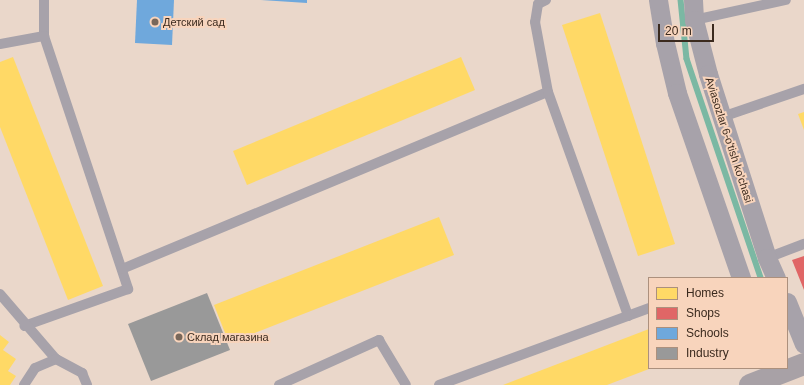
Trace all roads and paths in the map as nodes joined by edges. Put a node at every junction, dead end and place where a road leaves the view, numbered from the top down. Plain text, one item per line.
1 (44, 0) edge
2 (546, 0) edge
3 (658, 0) edge
4 (693, 0) edge
5 (786, 0) edge
6 (694, 20) junction
7 (44, 36) junction
8 (0, 44) edge
9 (804, 89) edge
10 (548, 92) junction
11 (722, 117) junction
12 (804, 244) edge
13 (767, 258) junction
14 (122, 269) junction
15 (737, 277) edge
16 (776, 277) edge
17 (0, 294) edge
18 (788, 304) edge
19 (648, 308) edge
20 (628, 316) junction
21 (24, 326) junction
22 (804, 344) edge
23 (56, 360) junction
24 (804, 364) edge
25 (775, 376) edge
26 (24, 385) edge
27 (87, 385) edge
28 (279, 385) edge
29 (406, 385) edge
30 (439, 385) edge
31 (750, 385) edge

1 - 7 lane
2 - 10 lane
3 - 15 street
4 - 6 street, Aviasozlar 6-o'tish ko'chasi
5 - 6 lane
6 - 11 street, Aviasozlar 6-o'tish ko'chasi
7 - 8 lane
7 - 14 lane
9 - 11 lane
10 - 14 lane
10 - 20 lane
11 - 13 street, Aviasozlar 6-o'tish ko'chasi
12 - 13 lane
13 - 16 street, Aviasozlar 6-o'tish ko'chasi
14 - 21 lane
17 - 21 lane
18 - 22 street
19 - 20 lane
20 - 30 lane
21 - 23 lane
23 - 26 lane
23 - 27 lane
24 - 25 main road
25 - 31 main road
28 - 29 lane

